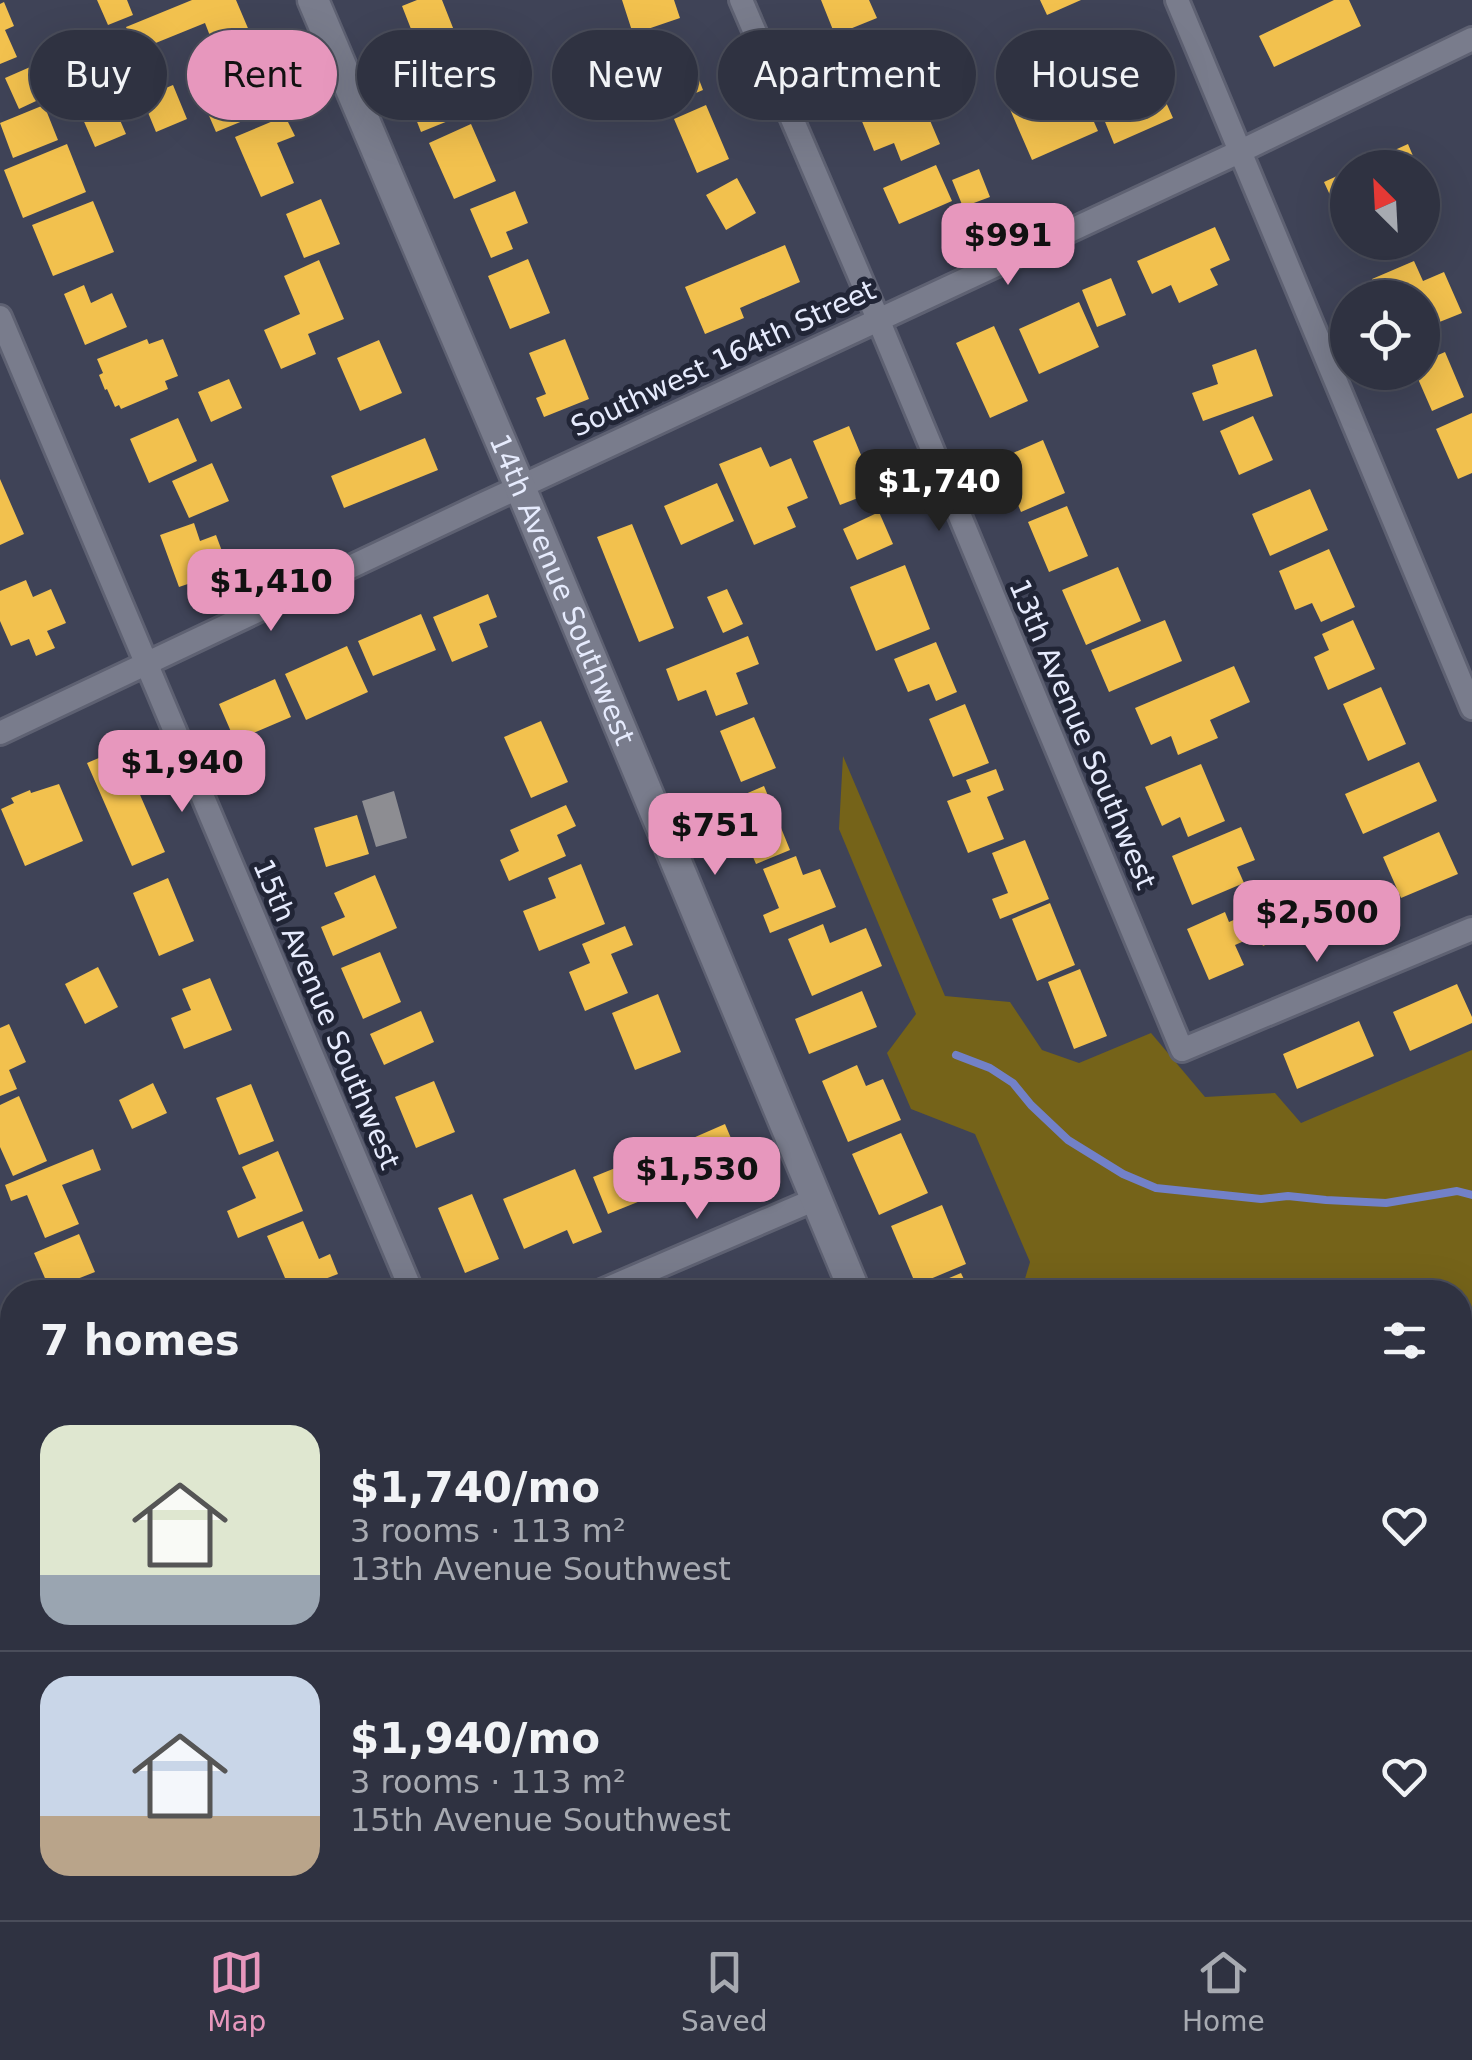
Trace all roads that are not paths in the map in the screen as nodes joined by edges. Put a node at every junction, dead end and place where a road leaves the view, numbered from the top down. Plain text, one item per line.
1 (314, 0) edge
2 (741, 0) edge
3 (1177, 0) edge
4 (1472, 40) edge
5 (1239, 152) junction
6 (0, 317) edge
7 (878, 319) junction
8 (520, 487) junction
9 (147, 664) junction
10 (1472, 708) edge
11 (0, 733) edge
12 (1472, 929) edge
13 (816, 1199) junction
14 (407, 1280) edge
15 (626, 1280) edge
16 (850, 1280) edge

1 - 8 street, 14th Avenue Southwest
2 - 7 street, 13th Avenue Southwest
3 - 5 street
4 - 5 street, Southwest 164th Street
5 - 7 street, Southwest 164th Street
5 - 10 street
6 - 9 street, 15th Avenue Southwest
7 - 8 street, Southwest 164th Street
7 - 12 street, 13th Avenue Southwest
8 - 9 street, Southwest 164th Street
8 - 13 street, 14th Avenue Southwest
9 - 11 street, Southwest 164th Street
9 - 14 street, 15th Avenue Southwest
13 - 15 street
13 - 16 street, 14th Avenue Southwest

